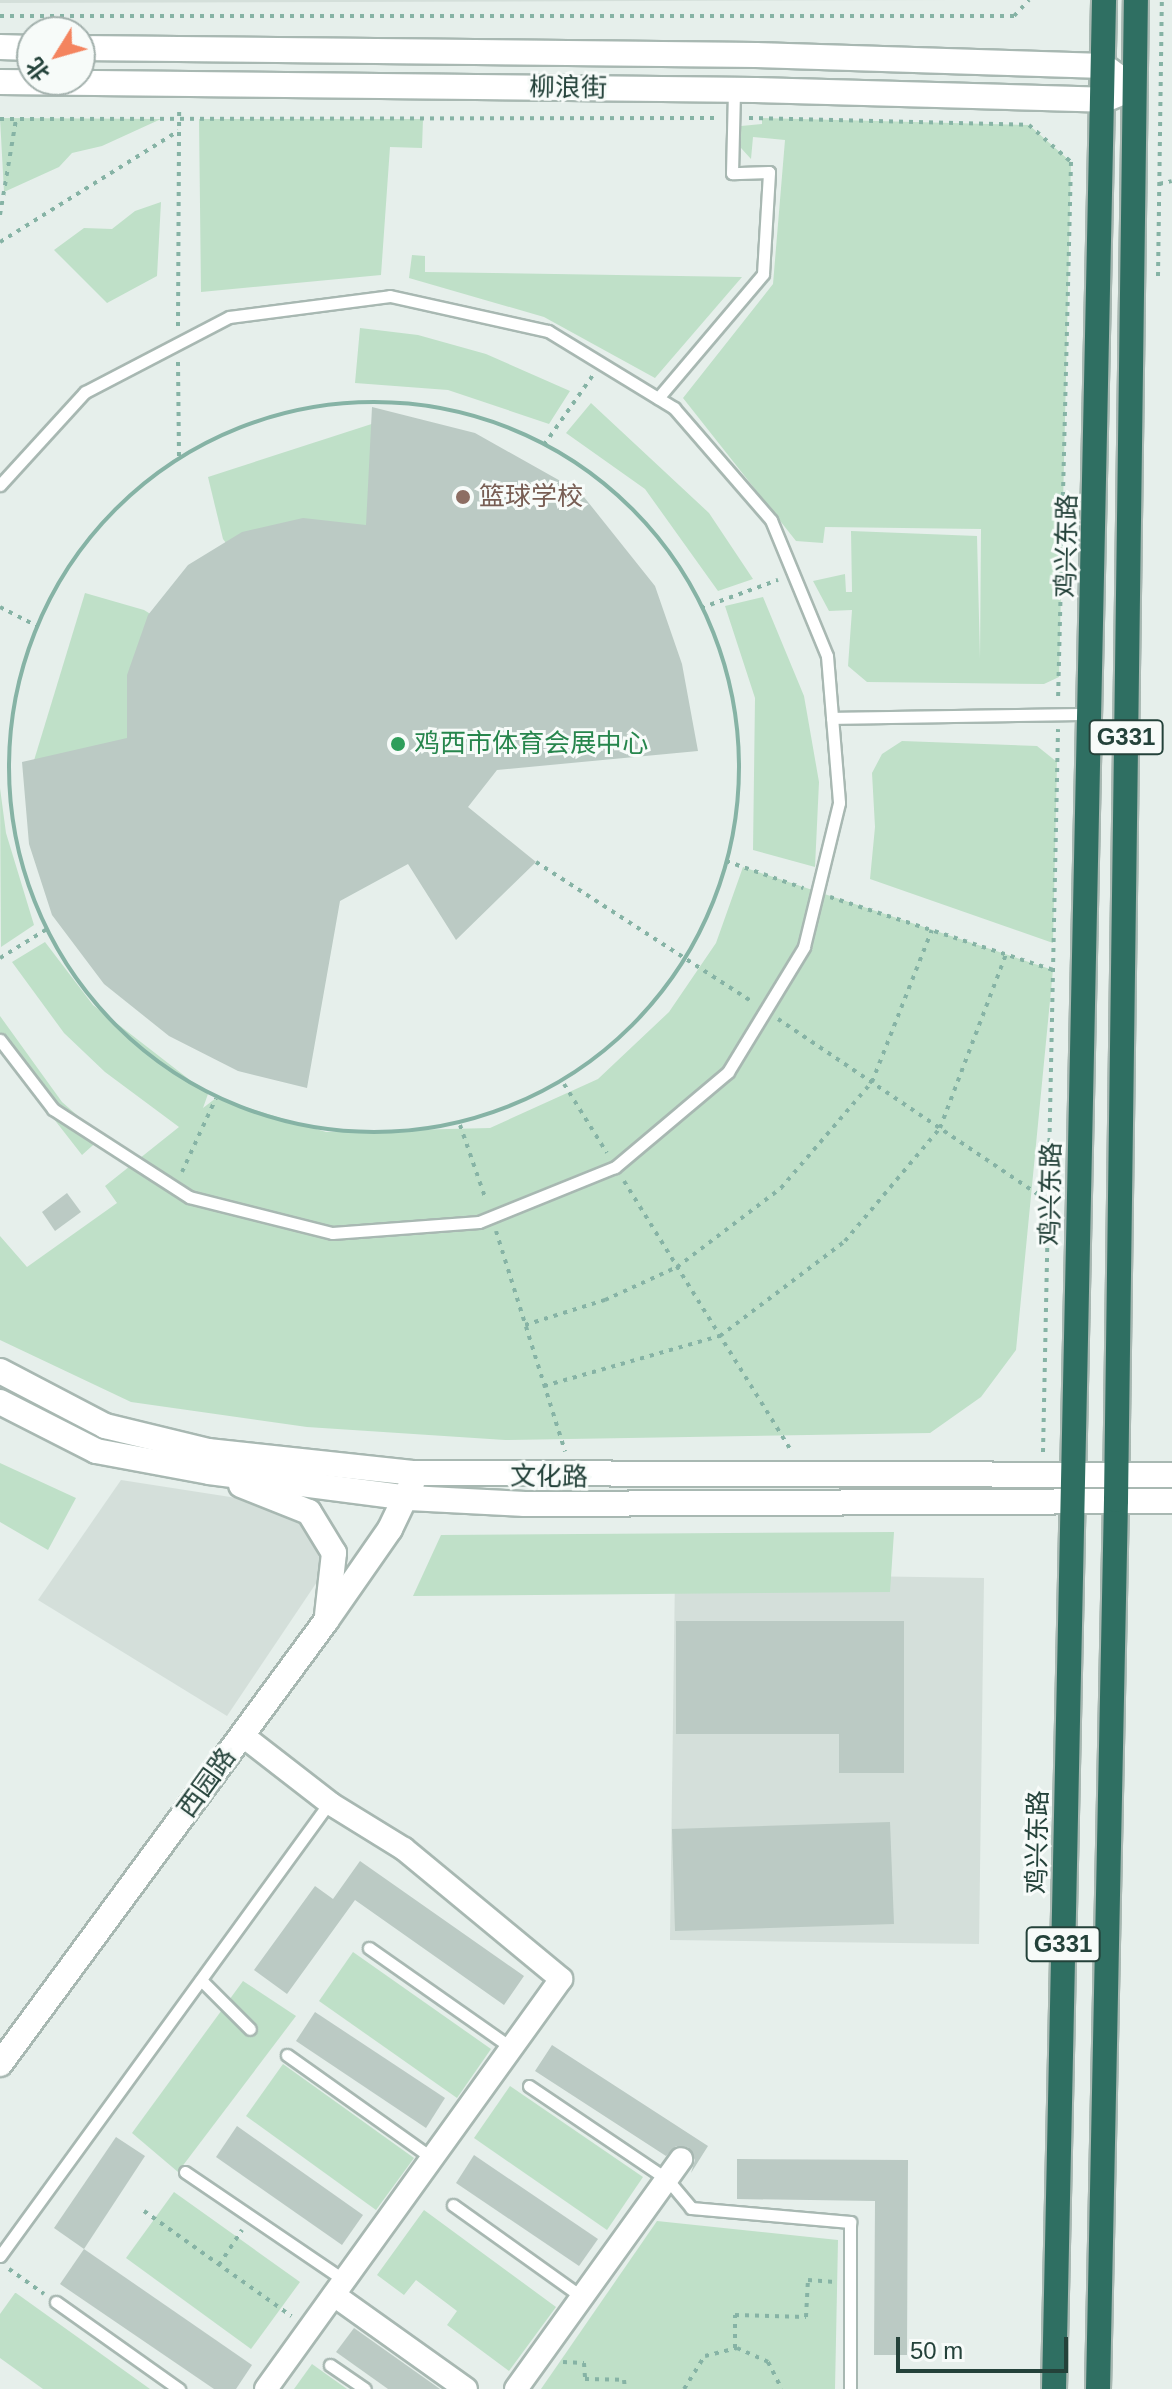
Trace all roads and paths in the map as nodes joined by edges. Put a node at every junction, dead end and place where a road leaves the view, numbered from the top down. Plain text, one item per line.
1 (1029, 0) edge
2 (1104, 0) edge
3 (1136, 0) edge
4 (0, 16) edge
5 (96, 48) edge
6 (1104, 66) junction
7 (0, 82) edge
8 (179, 84) junction
9 (1133, 88) junction
10 (734, 90) junction
11 (1104, 100) junction
12 (734, 118) junction
13 (0, 119) edge
14 (16, 119) junction
15 (179, 119) junction
16 (178, 131) junction
17 (0, 215) edge
18 (0, 242) edge
19 (178, 344) junction
20 (601, 363) junction
21 (658, 398) junction
22 (544, 445) junction
23 (179, 456) junction
24 (0, 485) edge
25 (793, 574) junction
26 (0, 607) edge
27 (701, 608) junction
28 (38, 626) junction
29 (1058, 714) junction
30 (1091, 714) junction
31 (832, 718) junction
32 (726, 861) junction
33 (536, 862) dead end
34 (817, 893) junction
35 (47, 929) junction
36 (932, 930) junction
37 (1006, 954) junction
38 (0, 958) edge
39 (1053, 970) junction
40 (765, 1010) junction
41 (0, 1040) edge
42 (872, 1082) junction
43 (564, 1084) junction
44 (216, 1098) junction
45 (460, 1125) junction
46 (940, 1128) junction
47 (615, 1167) junction
48 (175, 1188) junction
49 (1048, 1201) junction
50 (492, 1217) junction
51 (677, 1267) junction
52 (525, 1325) junction
53 (720, 1336) junction
54 (0, 1371) edge
55 (544, 1386) junction
56 (0, 1402) edge
57 (790, 1449) dead end
58 (565, 1451) dead end
59 (209, 1472) junction
60 (415, 1473) junction
61 (1115, 1474) junction
62 (1172, 1475) edge
63 (1042, 1476) junction
64 (1072, 1487) junction
65 (409, 1498) junction
66 (1116, 1500) junction
67 (1172, 1501) edge
68 (326, 1621) junction
69 (242, 1735) junction
70 (329, 1803) junction
71 (369, 1948) dead end
72 (201, 1980) junction
73 (250, 2029) dead end
74 (512, 2048) junction
75 (287, 2055) dead end
76 (0, 2064) edge
77 (529, 2086) dead end
78 (432, 2158) junction
79 (681, 2159) dead end
80 (185, 2172) dead end
81 (667, 2179) junction
82 (453, 2205) dead end
83 (144, 2211) dead end
84 (251, 2217) junction
85 (0, 2256) edge
86 (0, 2262) edge
87 (219, 2265) junction
88 (850, 2283) junction
89 (339, 2288) junction
90 (582, 2297) junction
91 (56, 2302) joint
92 (309, 2329) junction
93 (735, 2348) junction
94 (536, 2362) junction
95 (330, 2365) dead end
96 (179, 2389) edge
97 (266, 2389) edge
98 (365, 2389) edge
99 (466, 2389) edge
100 (516, 2389) edge
101 (625, 2389) edge
102 (684, 2389) edge
103 (782, 2389) edge
104 (850, 2389) edge
105 (1054, 2389) edge
106 (1098, 2389) edge

1 - 4 path
2 - 6 highway, 鸡兴东路 / G331
3 - 9 highway, G331
5 - 6 main road, 柳浪街
6 - 9 main road
6 - 11 highway, 鸡兴东路 / G331
7 - 8 main road, 柳浪街
8 - 10 main road, 柳浪街
8 - 15 path
9 - 11 main road, 柳浪街
9 - 61 highway, G331
10 - 11 main road, 柳浪街
10 - 12 lane
11 - 30 highway, 鸡兴东路 / G331
12 - 15 path
12 - 21 lane
12 - 29 path
13 - 14 path
14 - 15 path
14 - 17 path
15 - 16 path
16 - 18 path
16 - 19 path
19 - 20 lane
19 - 23 path
19 - 24 lane
20 - 21 lane
20 - 22 path
21 - 25 lane
22 - 23 path
22 - 27 path
23 - 28 path
25 - 27 path
25 - 31 lane
26 - 28 path
27 - 32 path
28 - 35 path
29 - 30 lane
29 - 31 lane
29 - 39 path
30 - 64 highway, 鸡兴东路 / G331
31 - 34 lane
32 - 34 path
32 - 43 path
33 - 40 path
34 - 36 path
34 - 40 lane
35 - 38 path
35 - 44 path
36 - 37 path
36 - 42 path
37 - 39 path
37 - 46 path
39 - 49 path
40 - 42 path
40 - 47 lane
41 - 48 lane
42 - 46 path
42 - 51 path
43 - 45 path
43 - 47 path
44 - 45 path
44 - 48 path
45 - 50 path
46 - 49 path
46 - 53 path
47 - 50 lane
47 - 51 path
48 - 50 lane
49 - 63 path
50 - 52 path
51 - 52 path
51 - 53 path
52 - 55 path
53 - 55 path
53 - 57 path
54 - 60 main road, 文化路
55 - 58 path
56 - 59 main road, 文化路
59 - 65 main road, 文化路
59 - 68 main road
60 - 63 main road, 文化路
60 - 65 main road
61 - 62 main road, 文化路
61 - 64 main road, 文化路
61 - 66 highway, G331
63 - 64 main road, 文化路
64 - 65 main road, 文化路
64 - 66 main road, 文化路
64 - 105 highway, 鸡兴东路 / G331
65 - 68 main road, 西园路
66 - 67 main road, 文化路
66 - 106 highway, G331
68 - 69 main road, 西园路
69 - 70 street
69 - 76 main road, 西园路
70 - 72 lane
70 - 74 street
71 - 74 lane
72 - 73 lane
72 - 85 lane
74 - 78 street
75 - 78 lane
77 - 81 lane
78 - 89 street
79 - 81 street
80 - 84 lane
81 - 88 lane
81 - 90 street
82 - 90 lane
83 - 87 path
84 - 87 path
84 - 89 lane
86 - 91 path
87 - 92 path
88 - 93 path
88 - 104 lane
89 - 92 street
89 - 99 street
90 - 94 street
91 - 96 lane
92 - 97 street
93 - 102 path
93 - 103 path
94 - 100 street
94 - 101 path
95 - 98 lane

